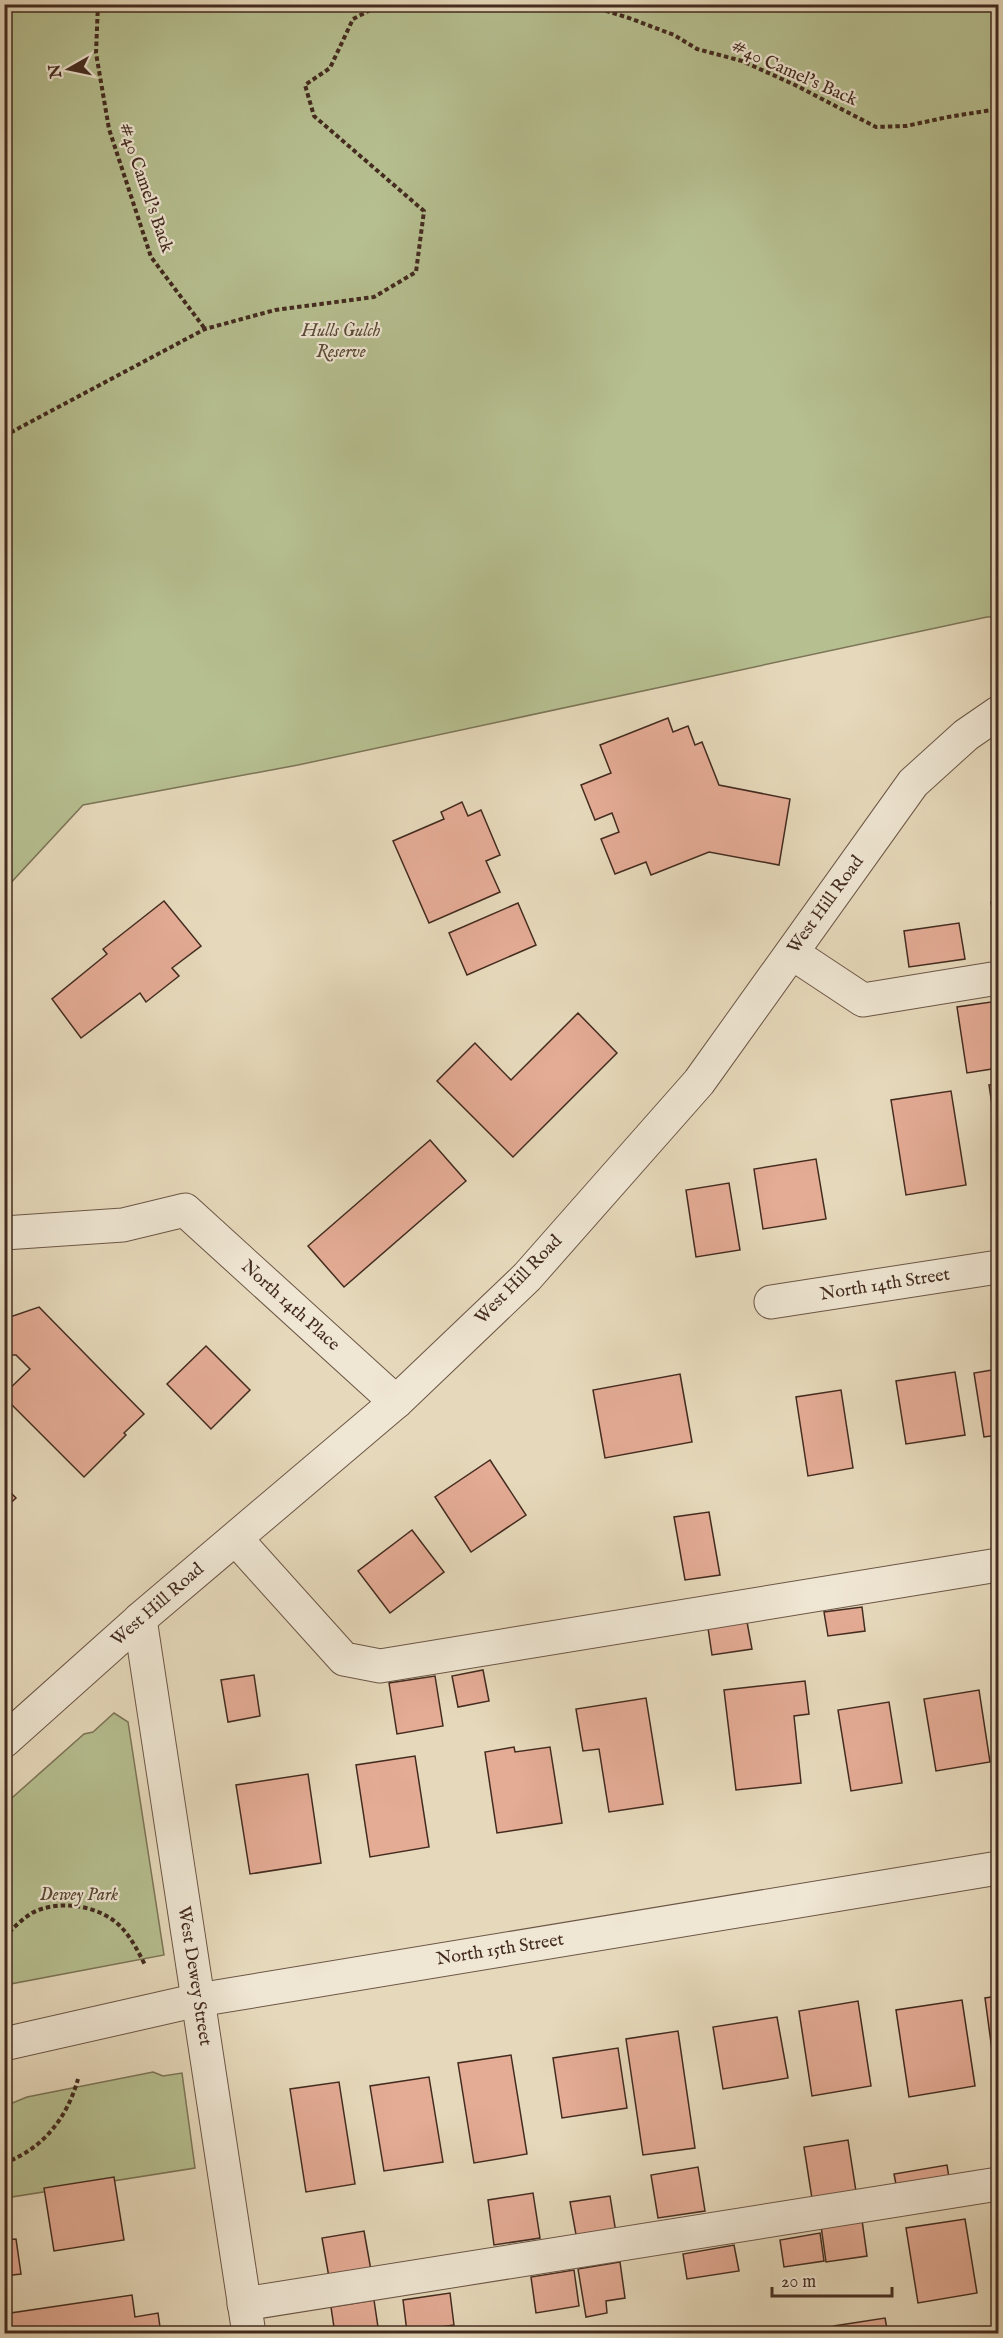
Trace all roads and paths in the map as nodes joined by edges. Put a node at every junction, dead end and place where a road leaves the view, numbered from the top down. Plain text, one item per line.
1 (93, 4) edge
2 (98, 4) edge
3 (382, 4) edge
4 (584, 4) edge
5 (98, 12) junction
6 (999, 109) edge
7 (205, 329) junction
8 (4, 436) edge
9 (999, 713) edge
10 (792, 953) junction
11 (999, 978) edge
12 (4, 1233) edge
13 (999, 1267) edge
14 (771, 1302) dead end
15 (396, 1402) junction
16 (236, 1539) junction
17 (999, 1565) edge
18 (140, 1619) junction
19 (4, 1741) edge
20 (999, 1868) edge
21 (4, 1938) edge
22 (145, 1965) dead end
23 (198, 2000) junction
24 (4, 2044) edge
25 (78, 2079) dead end
26 (4, 2163) edge
27 (999, 2184) edge
28 (246, 2319) edge

1 - 5 path
2 - 5 path, #40 Camel's Back
3 - 7 path
4 - 6 path, #40 Camel's Back
5 - 7 path, #40 Camel's Back
7 - 8 path
9 - 10 street, West Hill Road
10 - 11 street
10 - 15 street, West Hill Road
12 - 15 street, North 14th Place
13 - 14 street, North 14th Street
15 - 16 street, West Hill Road
16 - 17 street
16 - 18 street, West Hill Road
18 - 19 street, West Hill Road
18 - 23 street, West Dewey Street
20 - 23 street, North 15th Street
21 - 22 path
23 - 24 street, North 15th Street
23 - 28 street, West Dewey Street
25 - 26 path
27 - 28 street

